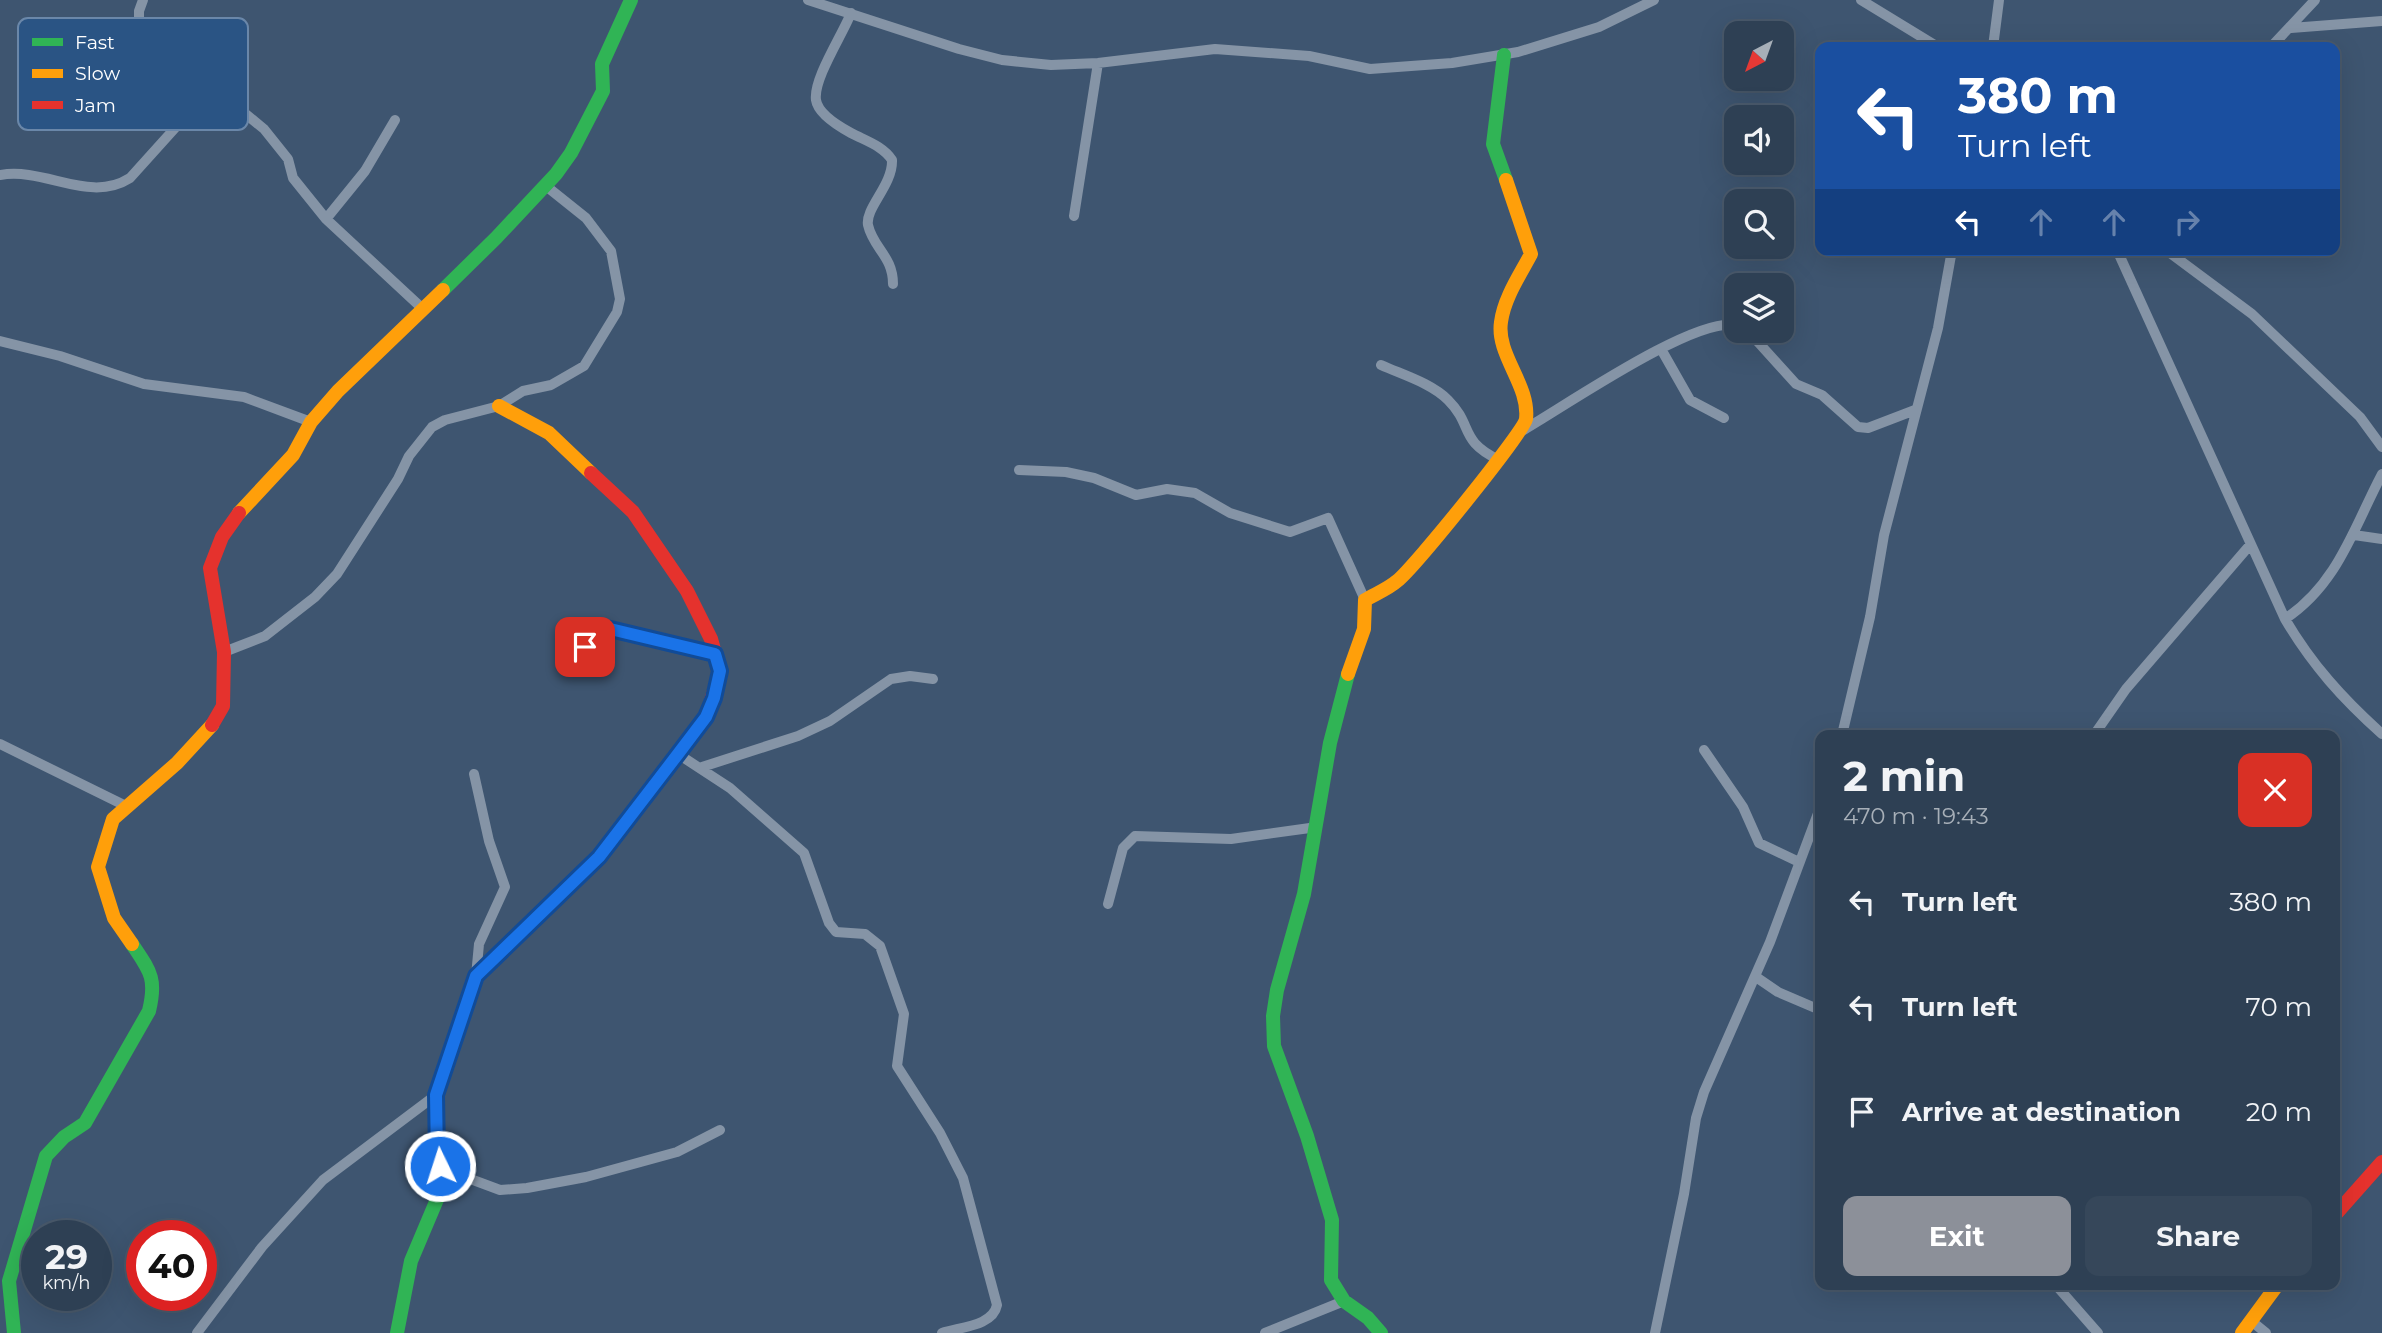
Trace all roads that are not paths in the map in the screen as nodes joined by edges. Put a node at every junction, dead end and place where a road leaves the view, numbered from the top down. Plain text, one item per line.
1 (143, 0) edge
2 (631, 0) edge
3 (808, 0) edge
4 (1654, 0) edge
5 (1861, 0) edge
6 (1999, 0) edge
7 (2315, 0) edge
8 (851, 13) junction
9 (139, 18) edge
10 (2382, 21) edge
11 (2291, 28) junction
12 (1930, 42) edge
13 (1996, 42) edge
14 (2276, 42) edge
15 (1504, 55) junction
16 (1098, 63) junction
17 (248, 117) edge
18 (395, 120) dead end
19 (173, 130) edge
20 (0, 175) edge
21 (546, 186) junction
22 (1074, 216) dead end
23 (326, 219) junction
24 (1951, 256) edge
25 (2120, 256) edge
26 (2174, 256) edge
27 (893, 284) dead end
28 (424, 310) junction
29 (1724, 325) edge
30 (0, 341) edge
31 (1759, 343) edge
32 (1661, 349) junction
33 (1381, 365) dead end
34 (499, 407) junction
35 (1915, 410) junction
36 (1724, 418) dead end
37 (311, 422) junction
38 (1520, 432) junction
39 (2382, 447) edge
40 (1499, 460) junction
41 (1019, 470) dead end
42 (2382, 474) edge
43 (2354, 535) junction
44 (2382, 539) edge
45 (2250, 545) junction
46 (1365, 600) junction
47 (2285, 619) junction
48 (224, 652) junction
49 (573, 652) dead end
50 (715, 654) junction
51 (933, 679) dead end
52 (1843, 730) edge
53 (2097, 730) edge
54 (2382, 734) edge
55 (0, 744) edge
56 (1704, 750) dead end
57 (678, 754) junction
58 (702, 766) junction
59 (474, 774) dead end
60 (128, 807) junction
61 (1815, 821) edge
62 (1317, 827) junction
63 (1799, 862) junction
64 (1108, 904) dead end
65 (476, 976) junction
66 (1756, 977) junction
67 (1815, 1008) edge
68 (436, 1095) junction
69 (720, 1130) dead end
70 (2382, 1162) edge
71 (449, 1171) junction
72 (2340, 1209) edge
73 (2060, 1290) edge
74 (2273, 1290) edge
75 (1344, 1301) junction
76 (2250, 1320) junction
77 (14, 1333) edge
78 (197, 1333) edge
79 (397, 1333) edge
80 (942, 1333) edge
81 (1265, 1333) edge
82 (1381, 1333) edge
83 (1655, 1333) edge
84 (2098, 1333) edge
85 (2242, 1333) edge
86 (2266, 1333) edge

1 - 9 street
2 - 21 street
3 - 8 street
4 - 15 street
5 - 12 street
6 - 13 street
7 - 11 street
8 - 16 street
8 - 27 street
10 - 11 street
11 - 14 street
15 - 16 street
15 - 38 street
16 - 22 street
17 - 23 street
18 - 23 street
19 - 20 street
21 - 28 street
21 - 34 street
23 - 28 street
24 - 35 street
25 - 45 street
26 - 39 street
28 - 37 street
29 - 32 street
30 - 37 street
31 - 35 street
32 - 36 street
32 - 38 street
33 - 40 street
34 - 48 street
34 - 50 street
35 - 52 street
37 - 48 street
38 - 40 street
40 - 46 street
41 - 46 street
42 - 43 street
43 - 44 street
43 - 47 street
45 - 47 street
45 - 53 street
46 - 62 street
47 - 54 street
48 - 60 street
49 - 50 street
50 - 57 street
51 - 58 street
55 - 60 street
56 - 63 street
57 - 58 street
57 - 65 street
58 - 80 street
59 - 65 street
60 - 77 street
61 - 63 street
62 - 64 street
62 - 75 street
63 - 66 street
65 - 68 street
66 - 67 street
66 - 83 street
68 - 71 street
68 - 78 street
69 - 71 street
70 - 72 street
71 - 79 street
73 - 84 street
74 - 76 street
75 - 81 street
75 - 82 street
76 - 85 street
76 - 86 street

